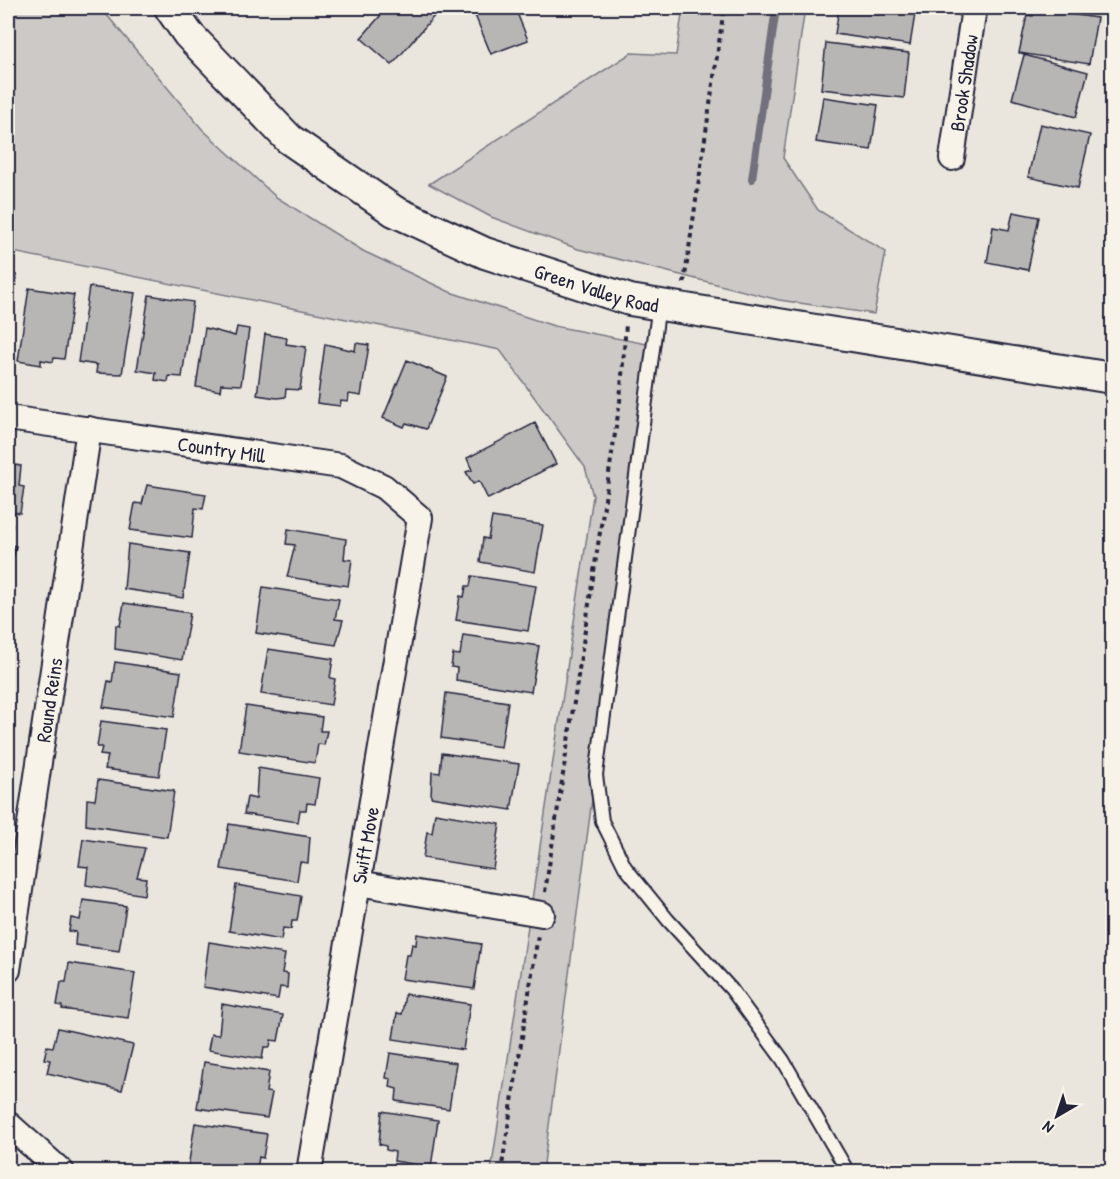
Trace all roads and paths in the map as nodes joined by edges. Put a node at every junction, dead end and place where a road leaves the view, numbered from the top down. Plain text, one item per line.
1 (170, 8) edge
2 (724, 8) edge
3 (974, 8) edge
4 (952, 158) dead end
5 (656, 304) junction
6 (1113, 378) edge
7 (8, 418) edge
8 (89, 429) junction
9 (420, 518) joint
10 (358, 883) junction
11 (542, 914) junction
12 (8, 970) edge
13 (8, 1124) edge
14 (62, 1172) edge
15 (309, 1172) edge
16 (501, 1172) edge
17 (848, 1172) edge

1 - 5 street, Green Valley Road
2 - 5 path
3 - 4 street, Brook Shadow
5 - 6 street, Green Valley Road
5 - 11 path
5 - 17 lane
7 - 8 street, Country Mill
8 - 9 street, Country Mill
8 - 12 street, Round Reins
9 - 10 street, Swift Move
10 - 11 street
10 - 15 street, Swift Move
11 - 16 path
13 - 14 street

